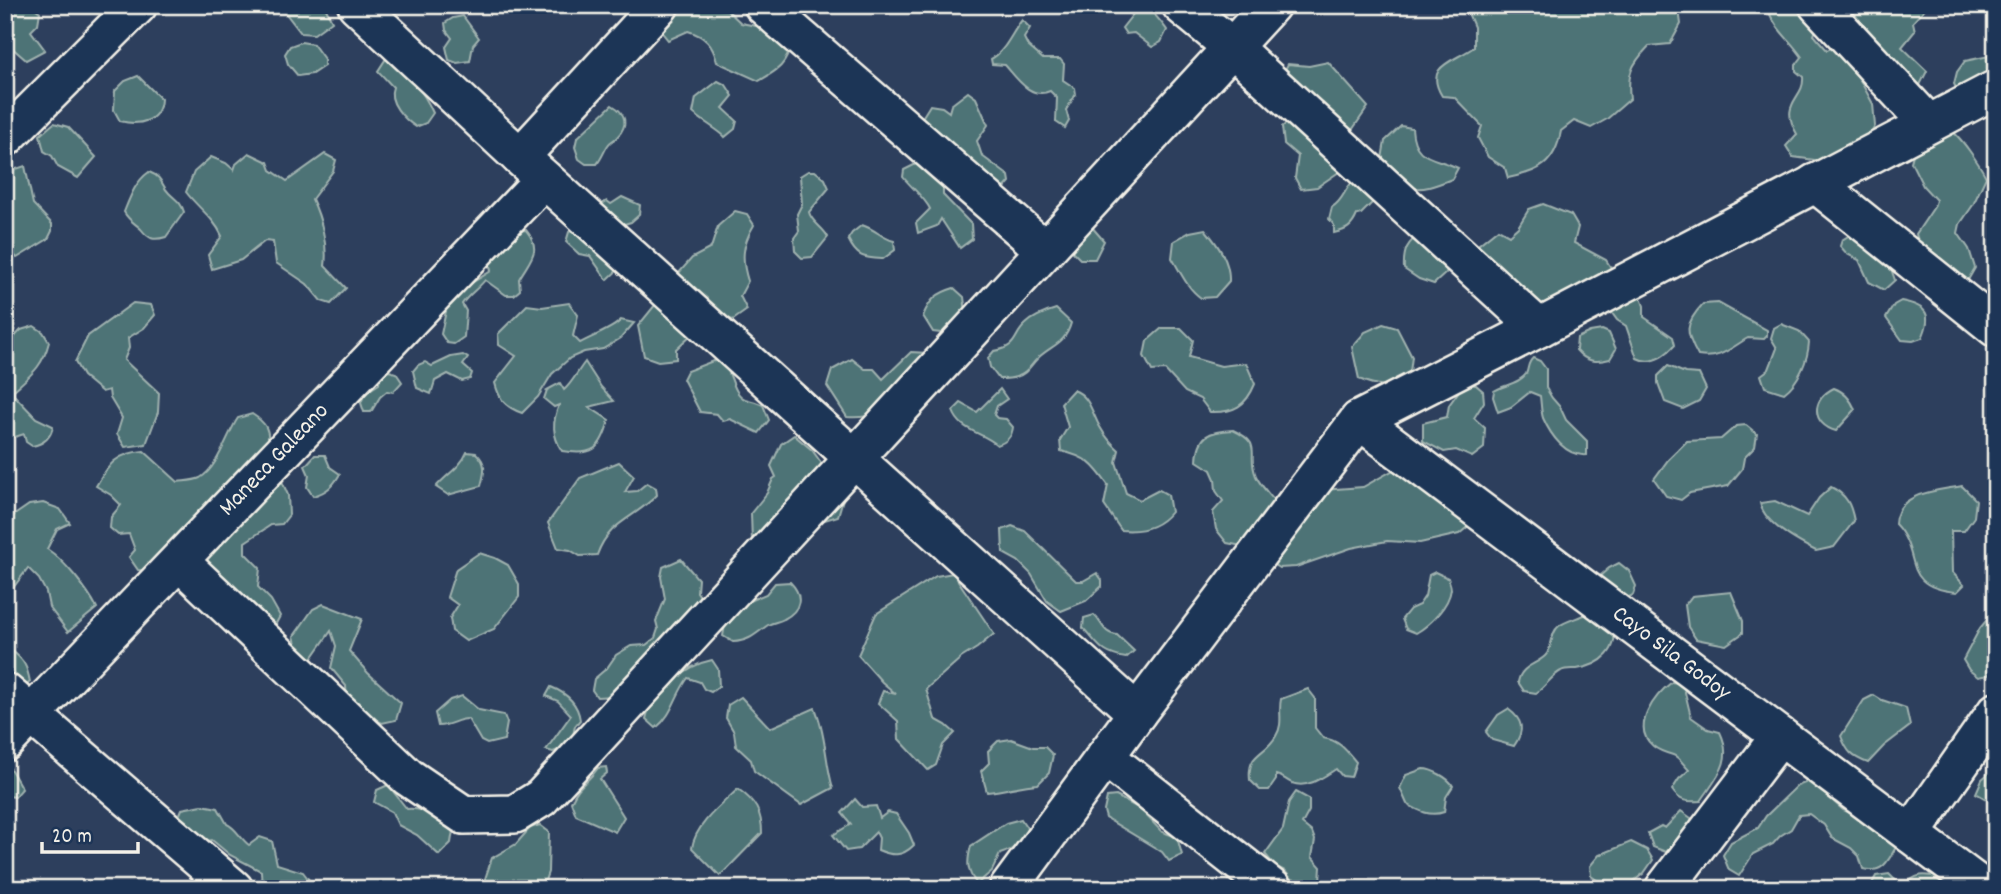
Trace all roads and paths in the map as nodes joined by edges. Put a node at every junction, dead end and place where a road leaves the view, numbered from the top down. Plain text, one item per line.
1 (138, 5) edge
2 (357, 5) edge
3 (660, 5) edge
4 (763, 5) edge
5 (1181, 5) edge
6 (1270, 5) edge
7 (1818, 5) edge
8 (1233, 48) junction
9 (1996, 89) edge
10 (1928, 123) junction
11 (5, 138) edge
12 (532, 168) junction
13 (1815, 183) junction
14 (1044, 249) junction
15 (1539, 328) junction
16 (1996, 328) edge
17 (1359, 419) junction
18 (855, 458) junction
19 (179, 561) junction
20 (19, 703) edge
21 (1996, 712) edge
22 (1137, 713) junction
23 (1780, 736) junction
24 (5, 742) edge
25 (1105, 757) junction
26 (1911, 834) junction
27 (234, 889) edge
28 (1008, 889) edge
29 (1273, 889) edge
30 (1664, 889) edge
31 (1984, 889) edge

1 - 11 street
2 - 12 street
3 - 12 street, Maneca Galeano
4 - 14 street
5 - 8 street
6 - 8 street
7 - 10 street
8 - 14 street
8 - 15 street
9 - 10 street
10 - 13 street
12 - 18 street
12 - 19 street, Maneca Galeano
13 - 15 street
13 - 16 street
14 - 18 street
15 - 17 street
17 - 22 street
17 - 23 street, Cayo Sila Godoy
18 - 19 street
18 - 22 street
19 - 20 street, Maneca Galeano
20 - 24 street, Maneca Galeano
20 - 27 street
21 - 26 street
22 - 25 street
23 - 26 street, Cayo Sila Godoy
23 - 30 street
25 - 28 street
25 - 29 street
26 - 31 street, Cayo Sila Godoy

